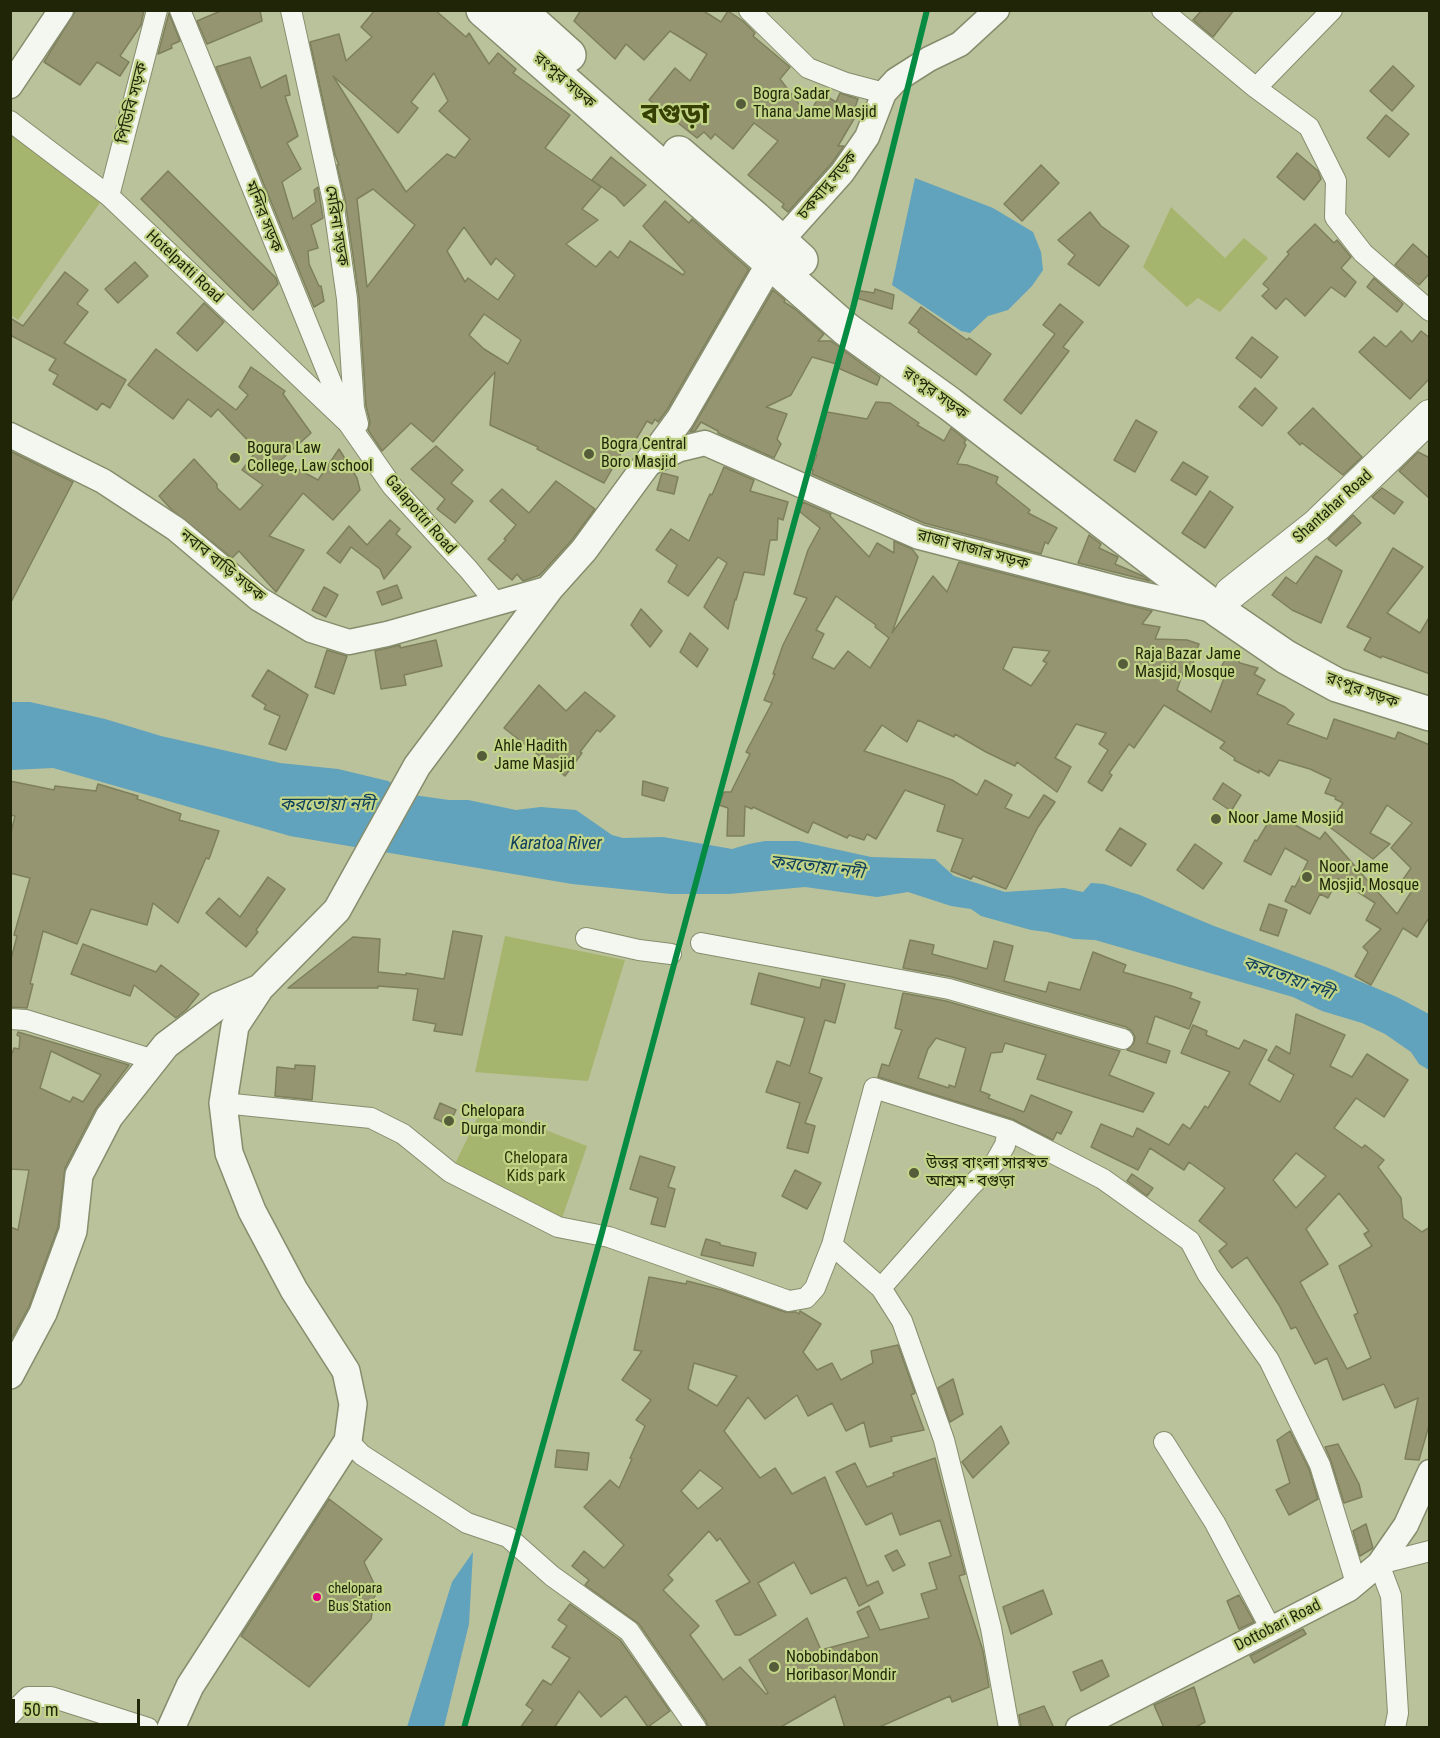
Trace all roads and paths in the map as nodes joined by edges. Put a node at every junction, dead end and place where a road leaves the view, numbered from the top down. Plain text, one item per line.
1 (43, 10) edge
2 (61, 10) edge
3 (157, 10) edge
4 (180, 10) edge
5 (291, 10) edge
6 (483, 10) edge
7 (519, 10) edge
8 (749, 10) edge
9 (1162, 10) edge
10 (1332, 10) edge
11 (994, 13) edge
12 (10, 59) edge
13 (10, 86) edge
14 (1256, 88) junction
15 (884, 93) junction
16 (10, 121) edge
17 (109, 196) junction
18 (776, 252) junction
19 (1430, 310) edge
20 (689, 404) junction
21 (1430, 416) edge
22 (348, 423) junction
23 (10, 435) edge
24 (705, 443) junction
25 (364, 445) junction
26 (646, 465) junction
27 (550, 588) junction
28 (1225, 602) junction
29 (496, 603) junction
30 (1430, 694) edge
31 (1430, 714) edge
32 (586, 938) dead end
33 (701, 944) dead end
34 (671, 954) dead end
35 (260, 988) junction
36 (10, 1019) edge
37 (1123, 1039) dead end
38 (154, 1060) junction
39 (223, 1103) junction
40 (1008, 1130) junction
41 (832, 1245) junction
42 (881, 1288) junction
43 (10, 1375) edge
44 (348, 1441) junction
45 (1164, 1442) dead end
46 (1430, 1472) edge
47 (1430, 1551) edge
48 (1379, 1564) junction
49 (1356, 1583) junction
50 (1271, 1629) junction
51 (10, 1715) edge
52 (148, 1728) edge
53 (171, 1728) edge
54 (696, 1728) edge
55 (1009, 1728) edge
56 (1078, 1728) edge
57 (1395, 1728) edge

1 - 12 street
2 - 13 street
3 - 17 street, পিডিবি সড়ক
4 - 22 street, মন্দির সড়ক
5 - 25 street, মেরিনা সড়ক
6 - 18 highway, রংপুর সড়ক
7 - 18 highway, রংপুর সড়ক
8 - 15 street
9 - 14 street
10 - 14 street
11 - 15 street, চকযাদু সড়ক
14 - 19 street
15 - 18 street, চকযাদু সড়ক
16 - 17 street, Hotelpatti Road
17 - 22 street, Hotelpatti Road
18 - 20 main road
18 - 28 highway, রংপুর সড়ক
20 - 24 street
20 - 26 main road
21 - 28 main road, Shantahar Road
22 - 25 street, Galapottri Road
23 - 29 street, নবাব বাড়ি সড়ক
24 - 26 street
24 - 28 street, রাজা বাজার সড়ক
25 - 29 street, Galapottri Road
26 - 27 main road
27 - 29 street, নবাব বাড়ি সড়ক
27 - 35 main road
28 - 30 highway, রংপুর সড়ক
28 - 31 highway, রংপুর সড়ক
32 - 34 street
33 - 37 street
35 - 38 main road
35 - 39 main road
36 - 38 street
38 - 43 main road
39 - 41 street
39 - 44 main road
40 - 41 street
40 - 42 street
40 - 49 street
41 - 42 street
42 - 55 street
44 - 53 main road
44 - 54 street
45 - 50 street
46 - 48 street, Dottobari Road
47 - 48 street
48 - 49 street, Dottobari Road
48 - 57 street
49 - 50 street, Dottobari Road
50 - 56 street, Dottobari Road
51 - 52 street

